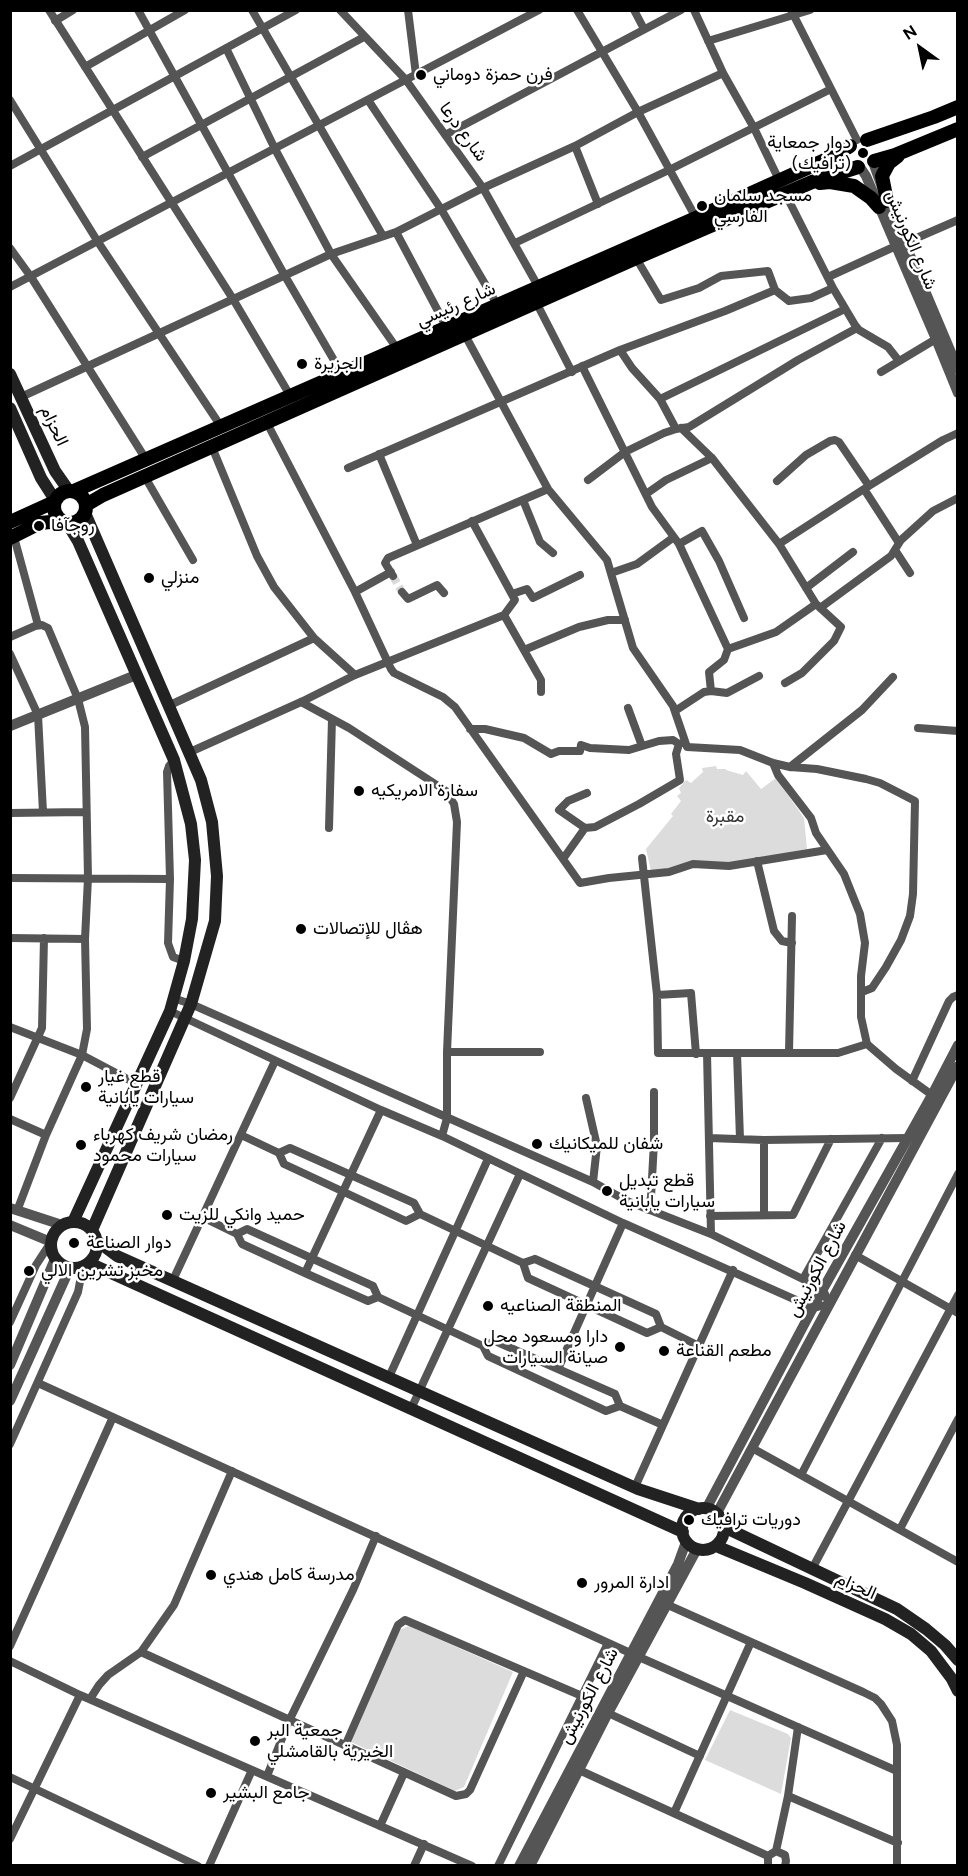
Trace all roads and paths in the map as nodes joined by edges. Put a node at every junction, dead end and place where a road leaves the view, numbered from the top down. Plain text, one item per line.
1 (49, 10) edge
2 (74, 10) edge
3 (138, 10) edge
4 (185, 10) edge
5 (252, 10) edge
6 (296, 10) edge
7 (340, 10) edge
8 (408, 10) edge
9 (538, 10) edge
10 (577, 10) edge
11 (634, 10) edge
12 (681, 10) edge
13 (694, 10) edge
14 (810, 10) edge
15 (793, 13) edge
16 (55, 21) junction
17 (263, 28) junction
18 (644, 29) junction
19 (149, 31) junction
20 (364, 37) junction
21 (708, 41) junction
22 (226, 48) junction
23 (601, 52) junction
24 (85, 67) junction
25 (723, 73) junction
26 (416, 75) junction
27 (174, 76) junction
28 (291, 76) junction
29 (406, 80) junction
30 (831, 88) junction
31 (250, 98) junction
32 (10, 100) edge
33 (368, 100) junction
34 (957, 107) edge
35 (112, 110) junction
36 (638, 112) junction
37 (201, 125) junction
38 (320, 125) junction
39 (754, 128) junction
40 (957, 129) edge
41 (445, 135) junction
42 (858, 142) junction
43 (574, 146) junction
44 (917, 146) junction
45 (40, 149) junction
46 (275, 149) junction
47 (142, 157) junction
48 (866, 164) junction
49 (10, 166) edge
50 (669, 170) junction
51 (228, 173) junction
52 (782, 186) junction
53 (801, 186) junction
54 (483, 188) junction
55 (171, 203) junction
56 (598, 204) junction
57 (883, 204) junction
58 (441, 209) junction
59 (696, 218) junction
60 (957, 220) edge
61 (396, 232) junction
62 (383, 236) junction
63 (98, 242) junction
64 (515, 243) junction
65 (900, 245) junction
66 (10, 248) edge
67 (332, 254) junction
68 (636, 258) junction
69 (285, 276) junction
70 (32, 277) junction
71 (828, 277) junction
72 (10, 287) edge
73 (539, 288) junction
74 (833, 288) junction
75 (775, 290) junction
76 (233, 300) junction
77 (536, 303) junction
78 (498, 306) junction
79 (845, 309) junction
80 (857, 328) junction
81 (458, 331) junction
82 (160, 333) junction
83 (936, 339) junction
84 (398, 350) junction
85 (620, 350) junction
86 (899, 361) junction
87 (89, 366) junction
88 (582, 366) junction
89 (957, 369) edge
90 (572, 372) junction
91 (881, 372) dead end
92 (10, 374) edge
93 (342, 374) junction
94 (957, 392) edge
95 (21, 397) junction
96 (291, 397) junction
97 (660, 399) junction
98 (501, 402) junction
99 (10, 408) edge
100 (267, 423) junction
101 (222, 428) junction
102 (679, 428) junction
103 (957, 433) edge
104 (212, 447) junction
105 (625, 452) junction
106 (380, 454) junction
107 (712, 458) junction
108 (147, 461) junction
109 (348, 468) dead end
110 (145, 477) junction
111 (588, 480) dead end
112 (777, 481) dead end
113 (867, 488) junction
114 (548, 489) junction
115 (71, 491) junction
116 (646, 494) junction
117 (957, 498) edge
118 (523, 500) junction
119 (54, 501) junction
120 (86, 509) junction
121 (472, 521) junction
122 (10, 522) edge
123 (64, 522) junction
124 (12, 537) edge
125 (676, 541) junction
126 (779, 544) junction
127 (417, 545) junction
128 (897, 546) junction
129 (853, 552) dead end
130 (553, 553) dead end
131 (193, 560) dead end
132 (611, 573) junction
133 (910, 573) dead end
134 (580, 575) dead end
135 (806, 588) junction
136 (355, 592) junction
137 (402, 592) dead end
138 (444, 593) dead end
139 (512, 594) junction
140 (818, 606) junction
141 (504, 615) junction
142 (744, 618) dead end
143 (626, 620) junction
144 (38, 625) junction
145 (10, 637) edge
146 (314, 638) junction
147 (524, 650) junction
148 (728, 650) junction
149 (10, 654) edge
150 (388, 662) junction
151 (136, 675) junction
152 (355, 675) junction
153 (759, 676) dead end
154 (893, 677) dead end
155 (785, 683) dead end
156 (711, 691) junction
157 (541, 692) dead end
158 (78, 699) junction
159 (301, 702) junction
160 (170, 705) junction
161 (628, 708) dead end
162 (675, 711) junction
163 (38, 715) junction
164 (332, 719) junction
165 (10, 726) edge
166 (918, 728) dead end
167 (470, 729) junction
168 (957, 731) edge
169 (682, 743) junction
170 (642, 746) junction
171 (190, 752) junction
172 (174, 760) junction
173 (773, 763) junction
174 (790, 766) junction
175 (587, 793) dead end
176 (43, 812) junction
177 (85, 812) junction
178 (10, 813) edge
179 (329, 828) dead end
180 (585, 828) junction
181 (827, 850) junction
182 (642, 858) dead end
183 (562, 859) junction
184 (757, 861) junction
185 (645, 876) junction
186 (10, 878) edge
187 (88, 878) junction
188 (170, 879) junction
189 (792, 916) dead end
190 (10, 938) edge
191 (44, 938) junction
192 (86, 939) junction
193 (792, 943) junction
194 (184, 961) junction
195 (862, 993) junction
196 (657, 995) junction
197 (957, 995) edge
198 (171, 1004) junction
199 (191, 1004) junction
200 (184, 1018) junction
201 (10, 1027) edge
202 (38, 1037) junction
203 (867, 1044) junction
204 (957, 1046) edge
205 (447, 1052) junction
206 (540, 1052) dead end
207 (789, 1052) junction
208 (706, 1053) junction
209 (737, 1053) junction
210 (696, 1054) junction
211 (82, 1055) junction
212 (275, 1061) junction
213 (957, 1066) edge
214 (912, 1081) junction
215 (135, 1083) junction
216 (654, 1092) dead end
217 (932, 1095) junction
218 (10, 1098) edge
219 (586, 1098) dead end
220 (381, 1110) junction
221 (447, 1118) junction
222 (10, 1119) edge
223 (46, 1135) junction
224 (241, 1135) junction
225 (442, 1136) junction
226 (709, 1138) junction
227 (882, 1138) junction
228 (908, 1138) junction
229 (740, 1139) junction
230 (831, 1139) junction
231 (764, 1140) junction
232 (279, 1154) junction
233 (488, 1158) junction
234 (520, 1174) junction
235 (957, 1174) edge
236 (351, 1175) junction
237 (593, 1182) junction
238 (343, 1192) junction
239 (14, 1209) edge
240 (648, 1210) junction
241 (420, 1214) junction
242 (764, 1215) junction
243 (710, 1216) junction
244 (202, 1217) junction
245 (68, 1223) junction
246 (624, 1223) junction
247 (10, 1225) edge
248 (455, 1231) junction
249 (237, 1234) junction
250 (711, 1234) junction
251 (94, 1236) junction
252 (51, 1242) junction
253 (487, 1246) junction
254 (855, 1255) junction
255 (312, 1258) junction
256 (56, 1259) junction
257 (523, 1263) junction
258 (86, 1264) junction
259 (70, 1268) junction
260 (733, 1270) junction
261 (305, 1273) junction
262 (803, 1279) junction
263 (173, 1280) junction
264 (902, 1281) junction
265 (595, 1286) junction
266 (823, 1290) junction
267 (957, 1295) edge
268 (378, 1297) junction
269 (829, 1304) junction
270 (587, 1305) junction
271 (814, 1308) junction
272 (954, 1311) edge
273 (417, 1315) junction
274 (10, 1322) edge
275 (661, 1327) junction
276 (448, 1329) junction
277 (483, 1346) junction
278 (699, 1346) junction
279 (10, 1365) edge
280 (558, 1369) junction
281 (389, 1377) junction
282 (38, 1383) junction
283 (419, 1391) junction
284 (10, 1401) edge
285 (620, 1406) junction
286 (411, 1409) junction
287 (113, 1417) junction
288 (957, 1419) edge
289 (663, 1425) junction
290 (10, 1444) edge
291 (752, 1448) junction
292 (232, 1471) junction
293 (801, 1475) junction
294 (635, 1487) junction
295 (848, 1501) junction
296 (707, 1510) junction
297 (724, 1527) junction
298 (900, 1529) junction
299 (376, 1536) junction
300 (685, 1537) junction
301 (716, 1546) junction
302 (697, 1549) junction
303 (957, 1562) edge
304 (812, 1569) junction
305 (668, 1605) junction
306 (751, 1642) junction
307 (608, 1643) junction
308 (10, 1646) edge
309 (141, 1652) junction
310 (635, 1655) junction
311 (957, 1660) edge
312 (10, 1661) edge
313 (524, 1671) junction
314 (957, 1691) edge
315 (80, 1695) junction
316 (582, 1696) junction
317 (727, 1696) junction
318 (90, 1699) junction
319 (608, 1713) junction
320 (289, 1721) junction
321 (798, 1727) junction
322 (345, 1746) junction
323 (700, 1756) junction
324 (252, 1770) junction
325 (579, 1770) junction
326 (897, 1771) junction
327 (404, 1773) junction
328 (267, 1776) junction
329 (10, 1777) edge
330 (35, 1788) junction
331 (788, 1796) junction
332 (674, 1813) junction
333 (380, 1826) junction
334 (10, 1839) edge
335 (898, 1843) junction
336 (424, 1844) junction
337 (771, 1858) edge
338 (786, 1865) edge
339 (198, 1866) edge
340 (209, 1866) edge
341 (414, 1866) edge
342 (472, 1866) edge
343 (498, 1866) edge
344 (519, 1866) edge
345 (531, 1866) edge
346 (897, 1866) edge

1 - 16 street
2 - 16 street
3 - 19 street
4 - 19 street
5 - 17 street
6 - 17 street
7 - 20 street, شارع درعا
8 - 26 street
9 - 26 street
10 - 23 street
11 - 18 street
12 - 18 street
13 - 21 street
14 - 15 street
15 - 21 street
15 - 30 street
16 - 24 street
17 - 22 street
17 - 28 street
18 - 23 street
19 - 24 street
19 - 27 street
20 - 28 street
20 - 29 street, شارع درعا
21 - 25 street
22 - 27 street
22 - 31 street
23 - 36 street
23 - 41 street
24 - 35 street
25 - 36 street
25 - 39 street
26 - 29 street
27 - 35 street
27 - 37 street
28 - 31 street
28 - 38 street
29 - 33 street
29 - 41 street, شارع درعا
30 - 39 street
30 - 42 street
31 - 37 street
31 - 46 street
32 - 45 street
33 - 38 street
33 - 58 street
34 - 42 highway, شارع رئيسي
35 - 45 street
35 - 47 street
36 - 43 street
36 - 50 street
37 - 47 street
37 - 51 street
38 - 46 street
38 - 62 street
39 - 50 street
39 - 52 street
40 - 44 highway, شارع رئيسي
41 - 54 street, شارع درعا
42 - 48 highway
42 - 48 highway
42 - 52 highway, شارع رئيسي
43 - 54 street
43 - 56 street
44 - 48 highway, شارع رئيسي
44 - 57 highway
45 - 49 street
45 - 63 street
46 - 51 street
46 - 67 street
47 - 55 street
48 - 53 highway, شارع رئيسي
48 - 57 street, شارع الكورنيش
50 - 56 street
50 - 59 street
51 - 55 street
51 - 69 street
52 - 53 highway, شارع رئيسي
52 - 59 highway, شارع رئيسي
52 - 68 highway, شارع رئيسي
52 - 71 street
53 - 57 highway
54 - 58 street
54 - 64 street, شارع درعا
55 - 63 street
55 - 76 street
56 - 64 street
57 - 65 street, شارع الكورنيش
58 - 61 street
58 - 78 street
59 - 73 highway, شارع رئيسي
60 - 65 street
61 - 62 street
61 - 81 street
62 - 67 street
63 - 70 street
63 - 82 street
64 - 73 street, شارع درعا
65 - 71 street
65 - 83 street, شارع الكورنيش
65 - 89 street, شارع الكورنيش
66 - 70 street
67 - 69 street
67 - 84 street
68 - 75 street
68 - 77 highway, شارع رئيسي
69 - 76 street
69 - 93 street
70 - 72 street
70 - 87 street
71 - 74 street
73 - 78 highway, شارع رئيسي
74 - 75 street
74 - 79 street
75 - 85 street
76 - 82 street
76 - 96 street
77 - 81 highway, شارع رئيسي
77 - 90 street
78 - 81 highway, شارع رئيسي
79 - 80 street
79 - 97 street
80 - 86 street
80 - 102 street
81 - 84 highway, شارع رئيسي
81 - 98 street
81 - 100 highway, شارع رئيسي
82 - 87 street
82 - 101 street
83 - 86 street
83 - 94 street, شارع الكورنيش
84 - 93 highway, شارع رئيسي
85 - 88 street
85 - 97 street
86 - 91 street
87 - 95 street
87 - 108 street
88 - 90 street
88 - 105 street
90 - 98 street
92 - 95 main road, الحزام
93 - 96 highway, شارع رئيسي
95 - 115 main road, الحزام
96 - 101 highway, شارع رئيسي
97 - 102 street
98 - 106 street
98 - 114 street
99 - 119 main road
100 - 104 highway, شارع رئيسي
100 - 136 street
101 - 108 highway, شارع رئيسي
102 - 105 street
102 - 107 street
103 - 113 street
104 - 110 highway, شارع رئيسي
104 - 146 street
105 - 111 street
105 - 116 street
106 - 109 street
106 - 127 street
107 - 116 street
107 - 126 street
108 - 115 highway, شارع رئيسي
110 - 120 highway, شارع رئيسي
110 - 131 street
112 - 113 street
113 - 126 street
113 - 128 street
114 - 118 street
114 - 132 street
115 - 119 highway, شارع رئيسي
115 - 120 highway
116 - 125 street
117 - 128 street
118 - 121 street
118 - 130 street
119 - 122 highway, شارع رئيسي
119 - 123 highway
120 - 123 highway, شارع رئيسي
120 - 160 main road
121 - 127 street
121 - 139 street
123 - 124 highway, شارع رئيسي
123 - 151 main road
124 - 144 street
125 - 132 street
125 - 142 street
125 - 148 street
126 - 135 street
127 - 136 street
128 - 133 street
128 - 140 street
129 - 135 street
132 - 143 street
134 - 139 street
135 - 140 street
136 - 150 street
137 - 138 street
139 - 141 street
140 - 148 street
140 - 155 street
141 - 147 street
141 - 150 street
143 - 147 street
143 - 162 street
144 - 145 street
144 - 158 street
146 - 152 street
146 - 160 street
147 - 157 street
148 - 156 street
149 - 163 street
150 - 152 street
150 - 167 street
151 - 158 street
151 - 172 main road
152 - 159 street
153 - 156 street
154 - 174 street
156 - 162 street
158 - 163 street
158 - 177 street
159 - 164 street
159 - 171 street
160 - 171 main road
161 - 170 street
162 - 169 street
163 - 165 street
163 - 176 street
164 - 179 street
164 - 205 street
166 - 168 street
167 - 170 street
167 - 183 street
169 - 170 street
169 - 173 street
169 - 180 street
171 - 172 main road
171 - 199 main road
172 - 188 street
172 - 194 main road
173 - 174 street
173 - 181 street
174 - 195 street
175 - 180 street
176 - 177 street
176 - 178 street
177 - 187 street
180 - 183 street
181 - 184 street
181 - 195 street
182 - 185 street
183 - 185 street
184 - 185 street
184 - 193 street
185 - 196 street
186 - 187 street
187 - 188 street
187 - 192 street
188 - 194 street
189 - 193 street
190 - 191 street
191 - 192 street
191 - 202 street
192 - 211 street
193 - 207 street
194 - 198 main road
195 - 203 street
196 - 210 street
196 - 210 street
197 - 214 street
198 - 199 street
198 - 200 street
198 - 215 main road
199 - 200 main road
199 - 221 street
200 - 212 street
200 - 251 main road
201 - 202 street
202 - 211 street
202 - 218 street
203 - 207 street
203 - 214 street
204 - 217 street, شارع الكورنيش
205 - 206 street
205 - 221 street
207 - 209 street
208 - 209 street
208 - 210 street
208 - 226 street
209 - 229 street
211 - 215 street
211 - 223 street
212 - 220 street
212 - 224 street
213 - 254 street, شارع الكورنيش
214 - 217 street
215 - 245 main road
216 - 240 street
217 - 228 street, شارع الكورنيش
219 - 237 street
220 - 225 street
220 - 236 street
221 - 225 street
221 - 237 street
222 - 223 street
223 - 239 street
224 - 232 street
224 - 244 street
225 - 233 street
226 - 229 street
226 - 243 street
227 - 228 street
227 - 230 street
227 - 262 street
228 - 266 street, شارع الكورنيش
229 - 231 street
230 - 231 street
230 - 242 street
231 - 242 street
232 - 236 street
232 - 238 street
233 - 234 street
233 - 248 street
234 - 246 street
234 - 253 street
235 - 264 street
236 - 238 street
236 - 241 street
237 - 240 street
238 - 241 street
238 - 255 street
239 - 245 street
240 - 250 street
241 - 248 street
242 - 243 street
243 - 250 street
244 - 249 street
244 - 263 street
245 - 251 main road
245 - 252 main road
246 - 260 street
246 - 265 street
247 - 252 street
248 - 253 street
248 - 273 street
249 - 255 street
249 - 261 street
250 - 262 street
251 - 258 main road
251 - 263 main road
252 - 256 main road
252 - 274 street
253 - 257 street
253 - 276 street
254 - 264 street
254 - 269 street, شارع الكورنيش
255 - 261 street
255 - 268 street
256 - 259 main road
256 - 279 street
257 - 265 street
257 - 270 street
258 - 259 main road
258 - 282 street
258 - 286 main road
259 - 284 street
260 - 271 street
260 - 278 street
261 - 268 street
262 - 266 street
263 - 281 main road
264 - 272 street
264 - 293 street
265 - 270 street
265 - 275 street
266 - 269 street
266 - 271 street, شارع الكورنيش
267 - 272 street
268 - 273 street
269 - 271 street
269 - 291 street, شارع الكورنيش
270 - 275 street
270 - 280 street
271 - 296 street, شارع الكورنيش
272 - 295 street
273 - 276 street
273 - 281 street
275 - 278 street
276 - 277 street
276 - 283 street
277 - 280 street
277 - 285 street
278 - 289 street
280 - 285 street
281 - 283 main road
282 - 287 street
282 - 290 street
283 - 286 street
283 - 294 main road
285 - 289 street
286 - 300 main road
287 - 292 street
287 - 308 street
288 - 298 street
289 - 294 street
291 - 293 street
291 - 296 street, شارع الكورنيش
292 - 299 street
292 - 309 street
293 - 295 street
294 - 296 main road
295 - 298 street
295 - 304 street
296 - 297 main road
296 - 300 main road
297 - 301 main road
297 - 304 main road
298 - 303 street
299 - 307 street
299 - 320 street
300 - 302 main road
300 - 310 street, شارع الكورنيش
301 - 302 main road
301 - 314 main road, الحزام
302 - 305 street, شارع الكورنيش
304 - 311 main road
305 - 306 street
305 - 310 street, شارع الكورنيش
306 - 317 street
306 - 326 street
307 - 310 street
307 - 316 street
309 - 318 street
309 - 320 street
310 - 317 street
310 - 319 street, شارع الكورنيش
310 - 344 street, شارع الكورنيش
312 - 315 street
313 - 316 street
313 - 322 street
313 - 327 street
315 - 318 street
315 - 330 street
316 - 343 street
317 - 321 street
317 - 323 street
318 - 324 street
319 - 323 street
319 - 325 street, شارع الكورنيش
320 - 322 street
320 - 328 street
321 - 326 street
321 - 331 street
322 - 327 street
323 - 332 street
324 - 328 street
324 - 340 street
325 - 332 street
325 - 345 street, شارع الكورنيش
326 - 335 street
327 - 333 street
328 - 333 street
329 - 330 street
330 - 334 street
330 - 339 street
331 - 335 street
331 - 337 street
332 - 337 street
333 - 336 street
335 - 346 street
336 - 341 street
336 - 342 street
337 - 338 street

